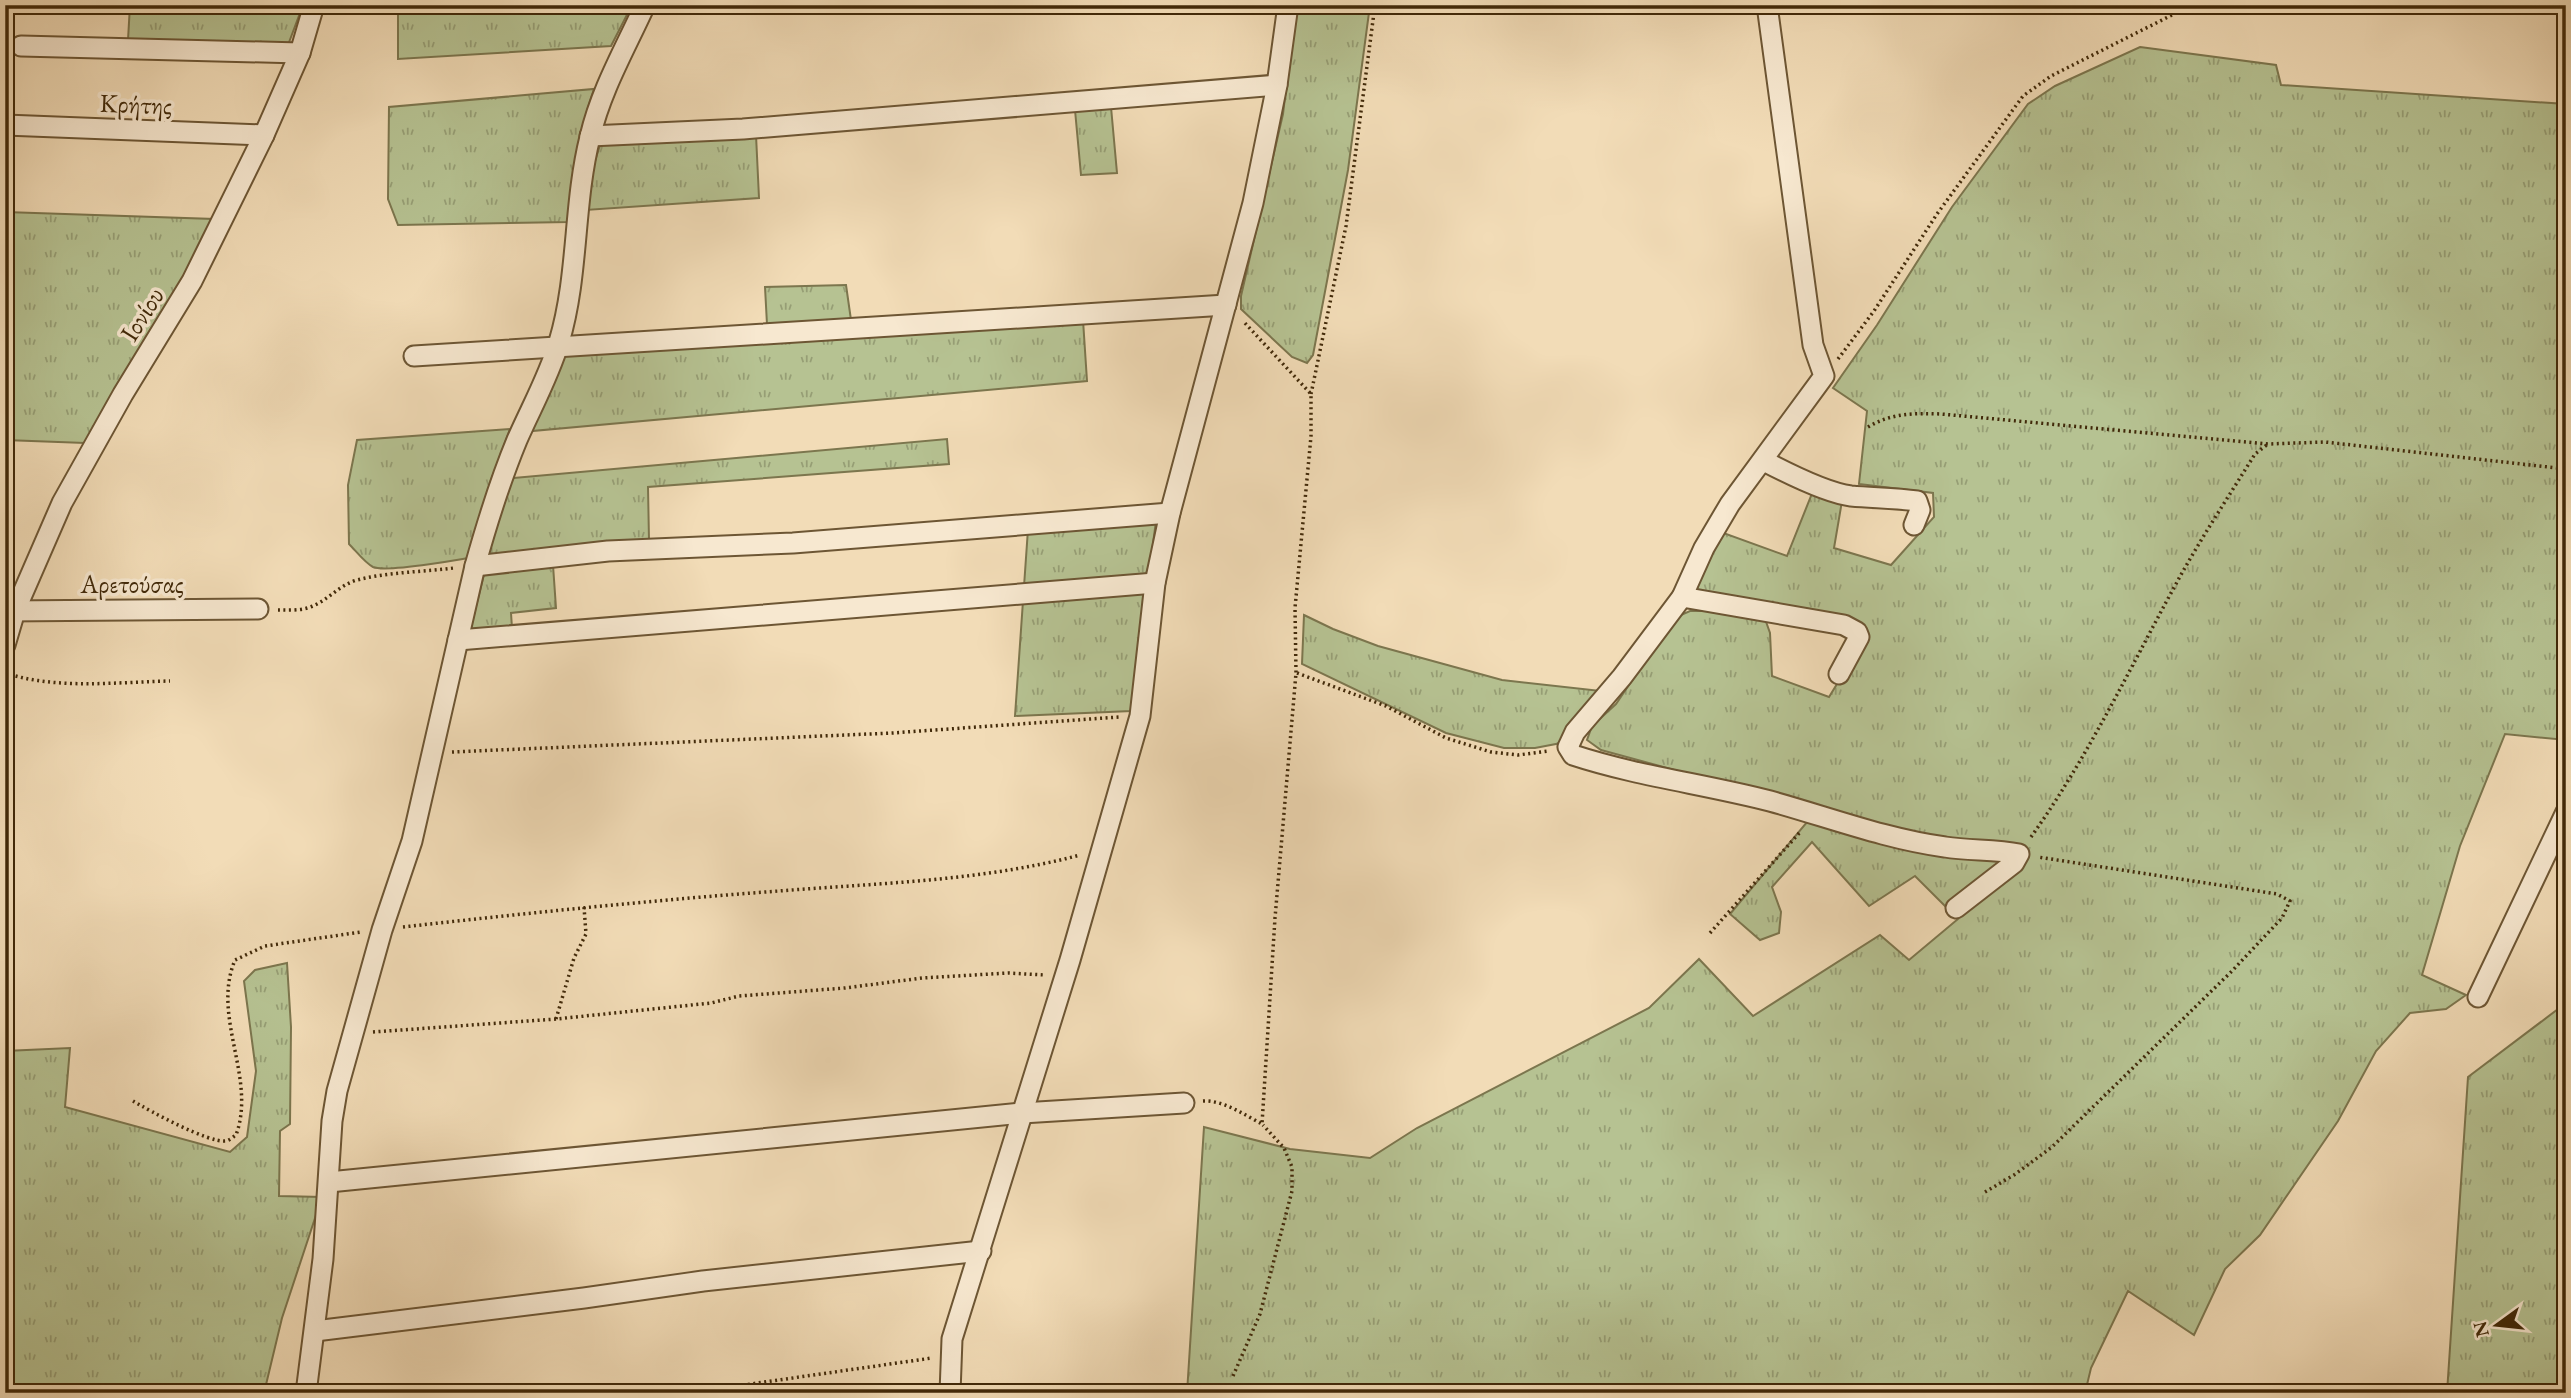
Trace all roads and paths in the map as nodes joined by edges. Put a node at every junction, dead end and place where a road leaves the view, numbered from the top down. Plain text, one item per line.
1 (314, 5) edge
2 (645, 5) edge
3 (1288, 5) edge
4 (1375, 5) edge
5 (1767, 5) edge
6 (2186, 5) edge
7 (21, 46) dead end
8 (300, 53) junction
9 (1277, 85) junction
10 (5, 125) edge
11 (264, 135) junction
12 (590, 136) junction
13 (1226, 305) junction
14 (558, 345) junction
15 (414, 356) dead end
16 (1824, 376) junction
17 (1311, 394) junction
18 (1868, 427) dead end
19 (2268, 444) junction
20 (1763, 461) junction
21 (2566, 469) edge
22 (1170, 513) junction
23 (1914, 525) dead end
24 (475, 566) junction
25 (1156, 583) junction
26 (1682, 597) junction
27 (258, 610) joint
28 (10, 611) edge
29 (458, 640) junction
30 (5, 645) edge
31 (5, 673) edge
32 (1296, 673) junction
33 (1839, 674) dead end
34 (170, 681) dead end
35 (1140, 716) junction
36 (1568, 747) junction
37 (432, 752) junction
38 (2566, 812) edge
39 (1812, 814) junction
40 (1103, 849) junction
41 (2019, 854) junction
42 (584, 907) junction
43 (1956, 908) dead end
44 (382, 930) junction
45 (1710, 933) dead end
46 (1065, 976) junction
47 (2478, 997) dead end
48 (556, 1019) junction
49 (353, 1033) junction
50 (133, 1101) dead end
51 (1184, 1103) joint
52 (1022, 1113) junction
53 (1262, 1124) junction
54 (329, 1182) junction
55 (1984, 1192) dead end
56 (981, 1251) junction
57 (315, 1331) junction
58 (951, 1355) junction
59 (1233, 1376) dead end
60 (306, 1393) edge
61 (688, 1393) edge
62 (950, 1393) edge

1 - 8 street, Ιονίου
2 - 12 street
3 - 9 street
4 - 17 path
5 - 16 street
6 - 16 path
7 - 8 street
8 - 11 street, Ιονίου
9 - 12 street
9 - 13 street
10 - 11 street, Κρήτης
11 - 28 street, Ιονίου
12 - 14 street
13 - 14 street
13 - 17 path
13 - 22 street
14 - 15 street
14 - 24 street
16 - 20 street
17 - 32 path
18 - 19 path
19 - 21 path
19 - 41 path
20 - 23 street
20 - 26 street
22 - 24 street
22 - 25 street
24 - 27 path
24 - 29 street
25 - 29 street
25 - 35 street
26 - 33 street
26 - 36 street
27 - 28 street, Αρετούσας
28 - 30 street, Ιονίου
29 - 37 street
31 - 34 path
32 - 36 path
32 - 53 path
35 - 37 path
35 - 40 street
36 - 39 street
37 - 44 street
38 - 47 street
39 - 41 street
39 - 45 path
40 - 42 path
40 - 46 street
41 - 43 street
41 - 55 path
42 - 44 path
42 - 48 path
44 - 49 street
44 - 50 path
46 - 48 path
46 - 52 street
48 - 49 path
49 - 54 street
51 - 52 street
51 - 53 path
52 - 54 street
52 - 56 street
53 - 59 path
54 - 57 street
56 - 57 street
56 - 58 street
57 - 60 street
58 - 61 path
58 - 62 street

